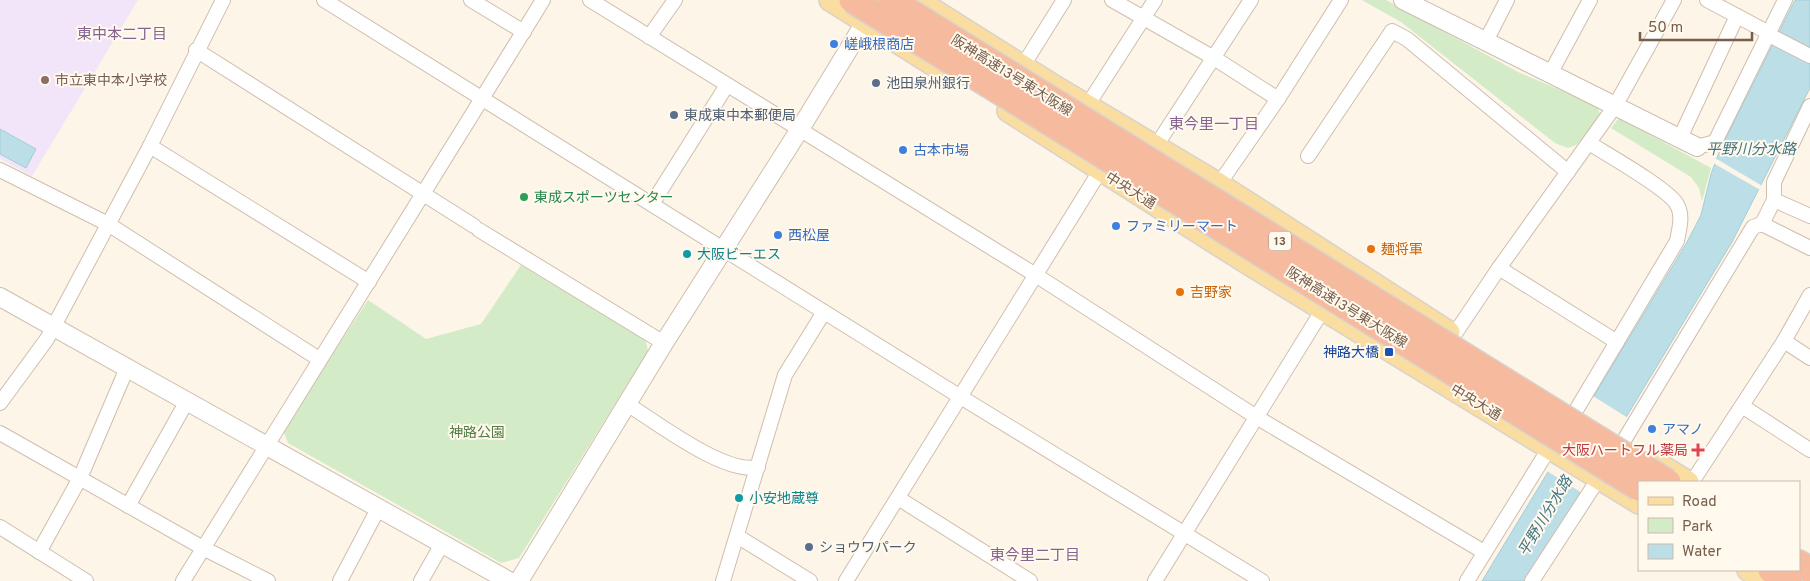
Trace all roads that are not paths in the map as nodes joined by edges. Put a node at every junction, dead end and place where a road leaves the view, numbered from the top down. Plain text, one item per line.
1 (223, 0) edge
2 (324, 0) edge
3 (471, 0) edge
4 (544, 0) edge
5 (590, 0) edge
6 (674, 0) edge
7 (830, 0) edge
8 (852, 0) edge
9 (879, 0) edge
10 (891, 0) edge
11 (918, 0) edge
12 (1064, 0) edge
13 (1112, 0) edge
14 (1155, 0) edge
15 (1251, 0) edge
16 (1342, 0) edge
17 (1403, 0) edge
18 (1506, 0) edge
19 (1590, 0) edge
20 (1674, 0) edge
21 (1707, 0) edge
22 (1785, 0) edge
23 (1421, 5) edge
24 (1737, 16) junction
25 (1142, 18) junction
26 (865, 23) junction
27 (524, 32) junction
28 (1771, 35) junction
29 (649, 37) junction
30 (1486, 41) junction
31 (196, 50) junction
32 (1810, 56) edge
33 (1214, 58) junction
34 (1023, 66) junction
35 (1550, 74) junction
36 (727, 86) junction
37 (483, 98) junction
38 (1278, 99) junction
39 (998, 104) junction
40 (1087, 106) junction
41 (1615, 106) junction
42 (1810, 106) edge
43 (800, 129) junction
44 (1679, 140) junction
45 (1589, 143) junction
46 (150, 146) junction
47 (1156, 146) junction
48 (1697, 147) joint
49 (1308, 156) dead end
50 (0, 170) edge
51 (1100, 170) junction
52 (1568, 172) junction
53 (1219, 184) junction
54 (424, 194) junction
55 (1774, 200) junction
56 (652, 204) junction
57 (1810, 216) edge
58 (108, 224) junction
59 (1762, 224) junction
60 (1810, 248) edge
61 (725, 249) junction
62 (1499, 268) junction
63 (1349, 269) junction
64 (1034, 274) junction
65 (369, 282) junction
66 (1810, 295) edge
67 (0, 297) edge
68 (1324, 308) junction
69 (824, 312) junction
70 (53, 327) junction
71 (1454, 335) junction
72 (1784, 341) junction
73 (1617, 342) junction
74 (664, 343) junction
75 (1810, 358) edge
76 (320, 359) junction
77 (127, 368) junction
78 (959, 396) junction
79 (187, 401) junction
80 (0, 403) edge
81 (627, 404) junction
82 (1742, 406) junction
83 (1578, 414) junction
84 (1258, 418) junction
85 (0, 433) edge
86 (1619, 440) junction
87 (266, 446) junction
88 (1554, 450) junction
89 (1810, 450) edge
90 (758, 467) junction
91 (1596, 476) junction
92 (80, 478) junction
93 (1666, 481) edge
94 (1686, 481) edge
95 (1693, 481) edge
96 (1638, 487) edge
97 (898, 498) junction
98 (1638, 501) edge
99 (128, 506) junction
100 (378, 508) junction
101 (0, 527) edge
102 (1186, 532) junction
103 (737, 536) junction
104 (442, 544) junction
105 (202, 548) junction
106 (39, 552) junction
107 (1484, 552) junction
108 (1750, 571) edge
109 (1773, 571) edge
110 (86, 581) edge
111 (183, 581) edge
112 (268, 581) edge
113 (340, 581) edge
114 (421, 581) edge
115 (509, 581) edge
116 (520, 581) edge
117 (723, 581) edge
118 (810, 581) edge
119 (846, 581) edge
120 (1030, 581) edge
121 (1155, 581) edge
122 (1262, 581) edge
123 (1467, 581) edge
124 (1533, 581) edge
125 (1766, 581) edge
126 (1789, 581) edge

1 - 31 street
2 - 37 street
3 - 27 street
4 - 27 street
5 - 29 street
6 - 29 street
7 - 26 main road, 中央大通
8 - 96 highway, 阪神高速13号東大阪線 / 13, bridge
9 - 26 street
10 - 93 highway, 阪神高速13号東大阪線 / 13, bridge
11 - 34 main road
12 - 34 street
13 - 25 street
14 - 25 street
15 - 33 street
16 - 38 street
17 - 23 street
18 - 30 street
19 - 35 street
20 - 41 street
21 - 24 street
22 - 28 street
23 - 30 street
24 - 28 street
24 - 44 street
25 - 33 street
25 - 40 street
26 - 39 main road, 中央大通
26 - 43 street
27 - 37 street
28 - 32 street
28 - 48 street
29 - 36 street
30 - 35 street
31 - 46 street
31 - 54 street
33 - 38 street
33 - 47 street
34 - 39 street
34 - 40 main road
35 - 41 street
36 - 43 street
36 - 56 street
37 - 54 street
37 - 56 street
38 - 53 street
39 - 51 main road, 中央大通
40 - 47 main road
41 - 44 street
41 - 45 street
42 - 55 street
43 - 61 street
43 - 64 street
44 - 48 street
45 - 52 street
45 - 73 street
46 - 58 street
46 - 65 street
47 - 53 main road
49 - 52 street
50 - 58 street
51 - 64 street
51 - 68 main road, 中央大通
52 - 62 street
53 - 63 main road
54 - 65 street
54 - 74 street
55 - 57 street
55 - 59 street
56 - 61 street
58 - 70 street
58 - 76 street
59 - 60 street
59 - 86 street
61 - 69 street
61 - 74 street
62 - 71 street
62 - 73 street
63 - 68 street
63 - 71 main road
64 - 78 street
64 - 84 street
65 - 76 street
66 - 72 street
67 - 70 street
68 - 84 street
68 - 88 main road, 中央大通
69 - 78 street
69 - 90 street
70 - 77 street
70 - 80 street
71 - 83 main road
72 - 75 street
72 - 82 street
73 - 83 street
74 - 81 street
76 - 87 street
77 - 79 street
77 - 92 street
78 - 97 street
78 - 102 street
79 - 87 street
79 - 99 street
81 - 90 street
81 - 116 street
82 - 89 street
82 - 95 street
83 - 86 main road
84 - 102 street
84 - 107 street
85 - 92 street
86 - 94 main road
87 - 100 street
87 - 105 street
88 - 91 main road, 中央大通
88 - 107 street
90 - 103 street
91 - 98 main road, 中央大通
91 - 124 street
92 - 99 street
92 - 106 street
97 - 119 street
97 - 120 street
99 - 105 street
100 - 104 street
100 - 113 street
101 - 106 street
102 - 121 street
102 - 122 street
103 - 117 street
103 - 118 street
104 - 114 street
104 - 115 street
105 - 111 street
105 - 112 street
106 - 110 street
107 - 123 street
108 - 125 main road
109 - 126 highway

